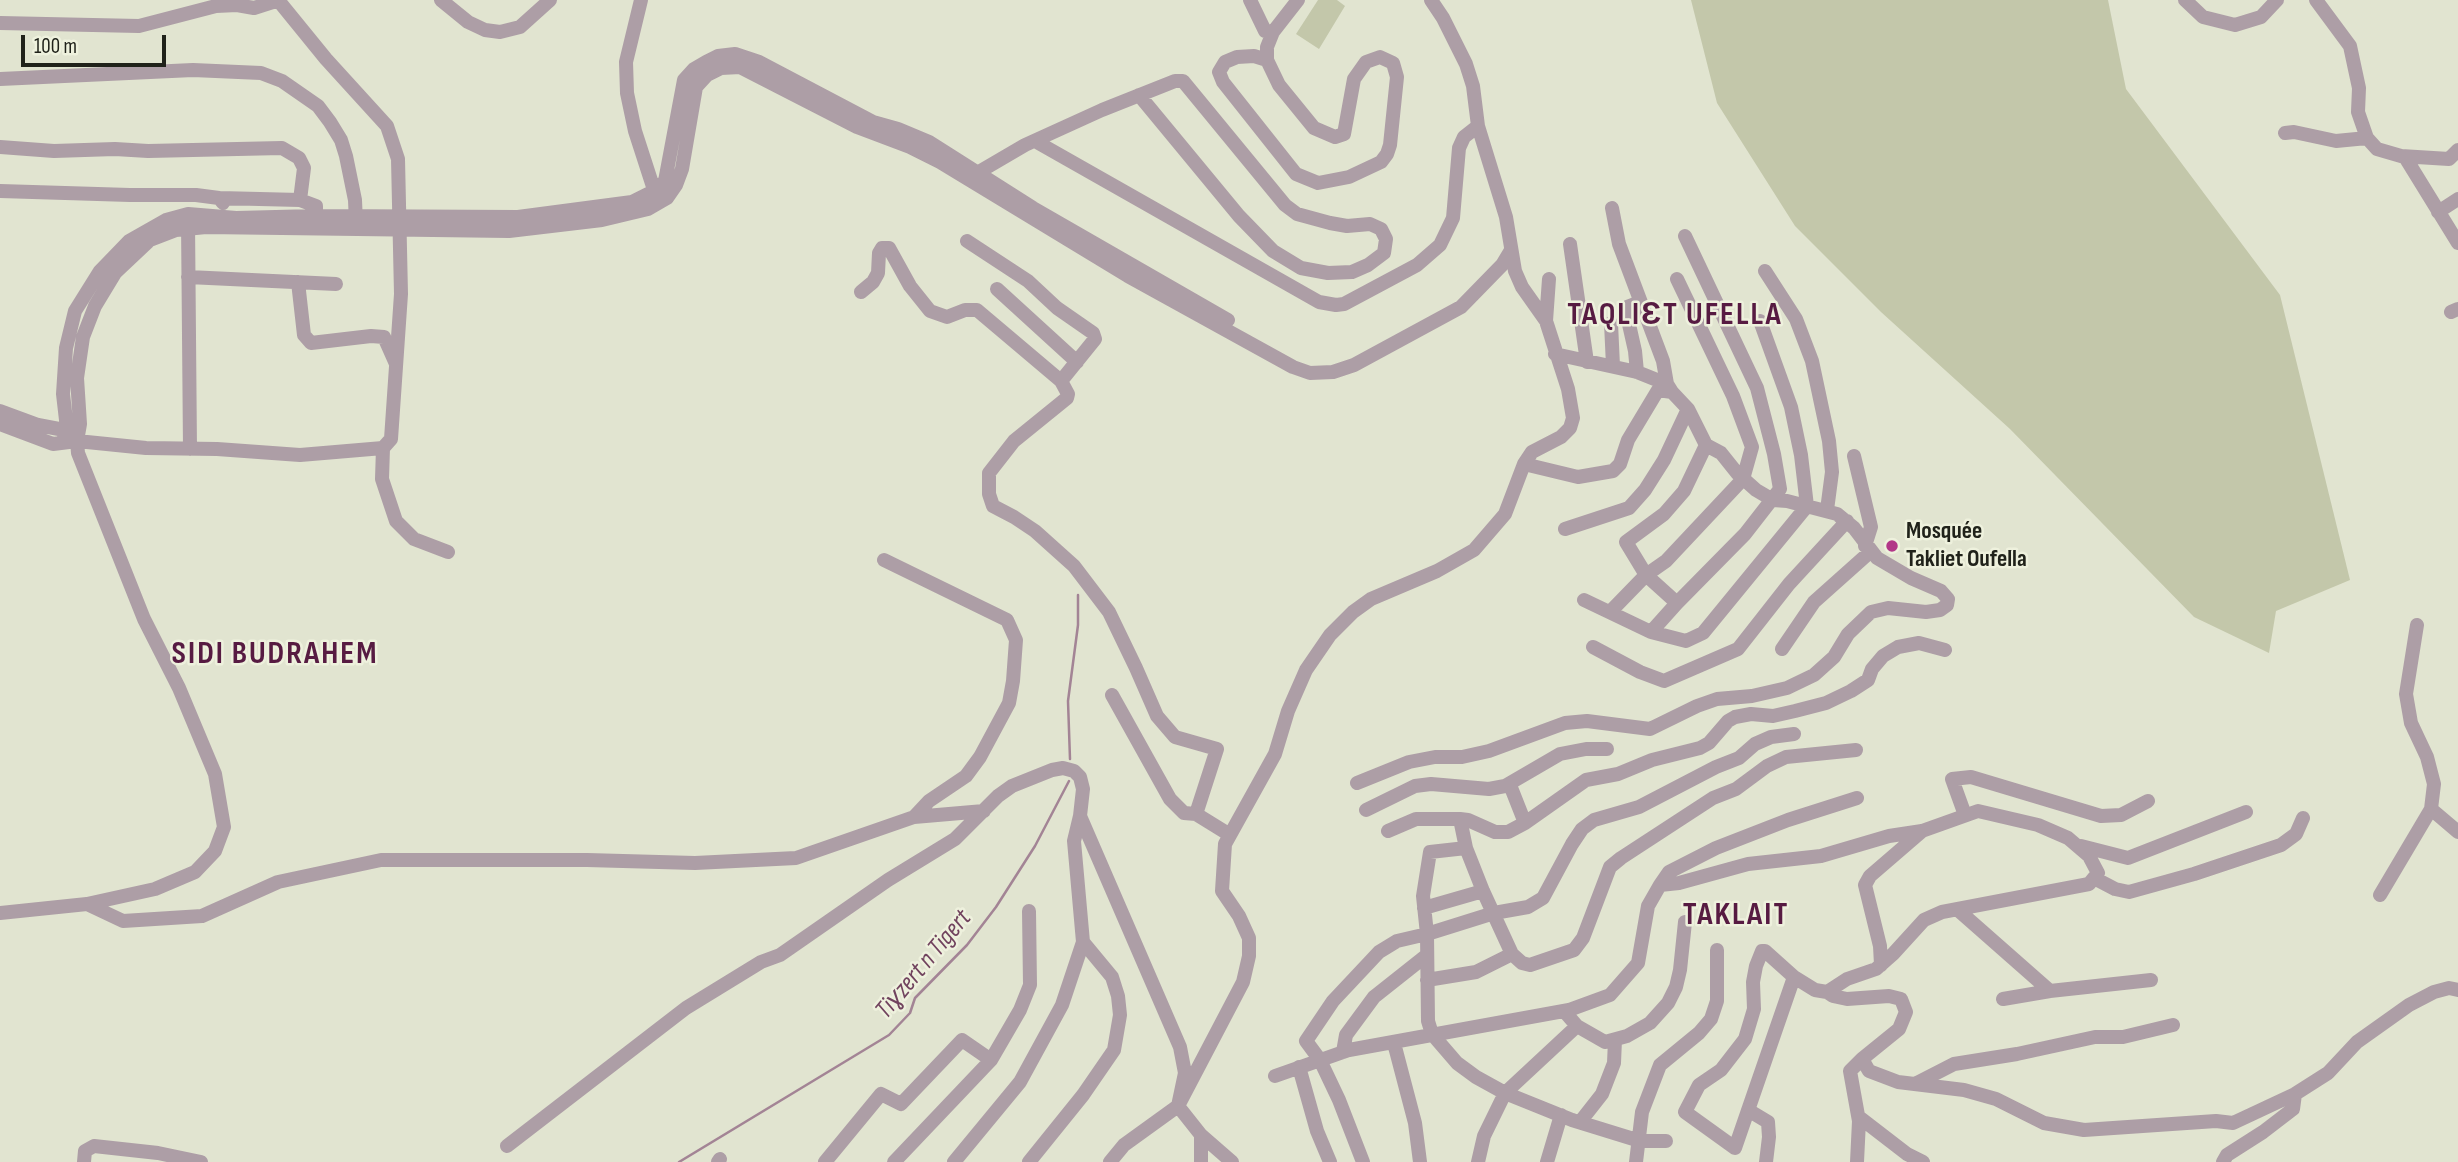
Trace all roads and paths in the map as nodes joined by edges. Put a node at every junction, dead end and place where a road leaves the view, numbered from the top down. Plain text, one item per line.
1 (279, 0) edge
2 (440, 0) edge
3 (550, 0) edge
4 (641, 0) edge
5 (1250, 0) edge
6 (1298, 0) edge
7 (1431, 0) edge
8 (2185, 0) edge
9 (2277, 0) edge
10 (2316, 0) edge
11 (0, 23) edge
12 (1273, 32) junction
13 (1267, 60) junction
14 (0, 79) edge
15 (1139, 95) junction
16 (1478, 127) junction
17 (2285, 133) dead end
18 (2367, 138) junction
19 (1035, 141) junction
20 (0, 147) edge
21 (2458, 150) edge
22 (2406, 157) junction
23 (972, 175) junction
24 (0, 191) edge
25 (656, 197) junction
26 (219, 198) junction
27 (2458, 199) edge
28 (300, 200) junction
29 (1612, 208) dead end
30 (2438, 212) junction
31 (317, 216) junction
32 (188, 221) junction
33 (356, 222) junction
34 (238, 223) junction
35 (400, 223) junction
36 (1685, 236) dead end
37 (967, 241) dead end
38 (2458, 243) edge
39 (1570, 244) dead end
40 (1511, 250) junction
41 (1765, 271) dead end
42 (188, 277) junction
43 (1549, 279) dead end
44 (1677, 279) dead end
45 (298, 282) junction
46 (336, 284) dead end
47 (997, 289) dead end
48 (861, 292) dead end
49 (1640, 302) junction
50 (1546, 321) junction
51 (1760, 321) dead end
52 (1611, 323) dead end
53 (1555, 354) junction
54 (1077, 362) junction
55 (1587, 362) junction
56 (397, 365) junction
57 (1613, 366) junction
58 (1637, 372) junction
59 (1061, 381) junction
60 (1665, 389) junction
61 (1688, 409) junction
62 (0, 411) edge
63 (0, 424) edge
64 (77, 441) junction
65 (1706, 445) junction
66 (383, 448) junction
67 (190, 449) junction
68 (1854, 456) dead end
69 (1524, 464) junction
70 (1743, 479) junction
71 (1773, 500) junction
72 (1807, 506) junction
73 (1828, 510) junction
74 (1847, 521) junction
75 (1565, 529) dead end
76 (1868, 549) junction
77 (448, 552) dead end
78 (884, 560) dead end
79 (1646, 575) junction
80 (1584, 600) dead end
81 (1677, 603) junction
82 (1611, 611) junction
83 (2417, 625) dead end
84 (1651, 632) junction
85 (1593, 647) dead end
86 (1782, 649) dead end
87 (1945, 650) dead end
88 (1112, 695) dead end
89 (1794, 734) dead end
90 (1607, 749) dead end
91 (1856, 750) dead end
92 (1409, 762) junction
93 (1357, 783) dead end
94 (1510, 785) junction
95 (1415, 786) junction
96 (1857, 798) dead end
97 (2148, 801) dead end
98 (2431, 809) junction
99 (1366, 810) dead end
100 (984, 811) junction
101 (2246, 812) dead end
102 (1196, 814) junction
103 (1965, 815) junction
104 (1080, 816) junction
105 (914, 817) junction
106 (2303, 818) dead end
107 (1460, 819) junction
108 (1525, 823) junction
109 (1388, 831) dead end
110 (1922, 831) junction
111 (2458, 832) edge
112 (1230, 835) junction
113 (2076, 844) junction
114 (1466, 848) junction
115 (2094, 878) junction
116 (1660, 885) junction
117 (1483, 891) junction
118 (2380, 895) dead end
119 (87, 904) junction
120 (1424, 908) junction
121 (1958, 909) junction
122 (1029, 911) dead end
123 (0, 913) edge
124 (1494, 913) junction
125 (1685, 922) dead end
126 (1427, 934) junction
127 (1083, 942) junction
128 (1717, 950) dead end
129 (1512, 954) junction
130 (1427, 955) junction
131 (1881, 965) junction
132 (1794, 977) junction
133 (1427, 980) junction
134 (2151, 980) dead end
135 (2458, 990) edge
136 (2050, 991) junction
137 (1827, 992) junction
138 (2003, 999) dead end
139 (1564, 1011) junction
140 (2173, 1025) dead end
141 (1577, 1026) junction
142 (1432, 1034) junction
143 (1615, 1040) junction
144 (1394, 1043) junction
145 (1343, 1052) junction
146 (1862, 1059) junction
147 (991, 1060) junction
148 (1320, 1060) junction
149 (1299, 1067) junction
150 (1275, 1076) dead end
151 (1915, 1084) junction
152 (1505, 1093) junction
153 (2295, 1094) junction
154 (1178, 1106) junction
155 (1748, 1110) junction
156 (1561, 1115) junction
157 (1859, 1117) junction
158 (1580, 1122) junction
159 (1201, 1135) junction
160 (1640, 1141) junction
161 (1666, 1141) dead end
162 (1896, 1145) junction
163 (507, 1146) dead end
164 (1735, 1148) junction
165 (84, 1162) edge
166 (201, 1162) edge
167 (825, 1162) edge
168 (894, 1162) edge
169 (954, 1162) edge
170 (1030, 1162) edge
171 (1110, 1162) edge
172 (1201, 1162) edge
173 (1231, 1162) edge
174 (1330, 1162) edge
175 (1363, 1162) edge
176 (1420, 1162) edge
177 (1478, 1162) edge
178 (1548, 1162) edge
179 (1636, 1162) edge
180 (1741, 1162) edge
181 (1766, 1162) edge
182 (1857, 1162) edge
183 (1895, 1162) edge
184 (1923, 1162) edge
185 (2223, 1162) edge

1 - 11 street
1 - 35 street
2 - 3 street
4 - 25 street
5 - 12 street
6 - 12 street
7 - 16 street
8 - 9 street
10 - 18 street
12 - 13 street
13 - 13 street
14 - 33 street
15 - 15 street
15 - 19 street
16 - 19 street
16 - 40 street
17 - 18 street
18 - 22 street
19 - 23 street
20 - 28 street
21 - 22 street
22 - 30 street
23 - 25 street
23 - 40 street
24 - 26 street
25 - 35 street
26 - 28 street
26 - 34 street
27 - 30 street
28 - 31 street
29 - 49 street
30 - 38 street
31 - 33 street
31 - 34 street
32 - 34 street
32 - 42 street
32 - 64 street
33 - 34 street
33 - 35 street
35 - 56 street
36 - 71 street
37 - 54 street
39 - 55 street
40 - 50 street
41 - 73 street
42 - 45 street
42 - 67 street
43 - 50 street
44 - 70 street
45 - 46 street
45 - 56 street
47 - 54 street
48 - 59 street
49 - 58 street
49 - 60 street
50 - 53 street
51 - 72 street
52 - 57 street
53 - 55 street
53 - 69 street
54 - 59 street
55 - 57 street
56 - 66 street
57 - 58 street
58 - 60 street
59 - 102 street
60 - 61 street
60 - 69 street
61 - 65 street
61 - 75 street
62 - 64 street
63 - 64 street
64 - 67 street
64 - 119 street
65 - 70 street
65 - 79 street
66 - 67 street
66 - 77 street
68 - 76 street
69 - 112 street
70 - 71 street
70 - 79 street
71 - 72 street
71 - 81 street
72 - 73 street
72 - 84 street
73 - 74 street
74 - 76 street
74 - 85 street
76 - 86 street
76 - 92 street
78 - 105 street
79 - 81 street
79 - 82 street
80 - 82 street
81 - 84 street
82 - 84 street
83 - 98 street
87 - 108 street
88 - 102 street
89 - 124 street
90 - 94 street
91 - 129 street
92 - 93 street
92 - 95 street
94 - 95 street
94 - 108 street
95 - 99 street
96 - 116 street
97 - 103 street
98 - 111 street
98 - 118 street
100 - 104 street
100 - 105 street
100 - 163 street
101 - 113 street
102 - 112 street
103 - 110 street
103 - 113 street
104 - 127 street
104 - 154 street
105 - 119 street
106 - 115 street
107 - 108 street
107 - 109 street
107 - 114 street
110 - 116 street
110 - 131 street
112 - 154 street
113 - 115 street
114 - 117 street
114 - 120 street
115 - 121 street
116 - 139 street
117 - 120 street
117 - 124 street
119 - 123 street
120 - 126 street
121 - 131 street
121 - 136 street
122 - 147 street
124 - 126 street
124 - 129 street
125 - 143 street
126 - 130 street
126 - 148 street
127 - 169 street
127 - 170 street
128 - 160 street
129 - 133 street
130 - 133 street
130 - 145 street
131 - 137 street
132 - 137 street
132 - 155 street
132 - 164 street
133 - 142 street
134 - 136 street
135 - 153 street
136 - 138 street
137 - 146 street
139 - 141 street
139 - 142 street
140 - 151 street
141 - 143 street
141 - 152 street
142 - 144 street
142 - 152 street
143 - 158 street
144 - 145 street
144 - 176 street
145 - 148 street
146 - 151 street
146 - 157 street
147 - 167 street
147 - 168 street
148 - 149 street
148 - 175 street
149 - 150 street
149 - 174 street
151 - 153 street
152 - 156 street
152 - 177 street
153 - 185 street
154 - 159 street
154 - 171 street
155 - 164 street
155 - 181 street
156 - 158 street
156 - 178 street
157 - 162 street
157 - 182 street
158 - 160 street
159 - 172 street
159 - 173 street
160 - 161 street
160 - 179 street
162 - 183 street
162 - 184 street
164 - 180 street
165 - 166 street

